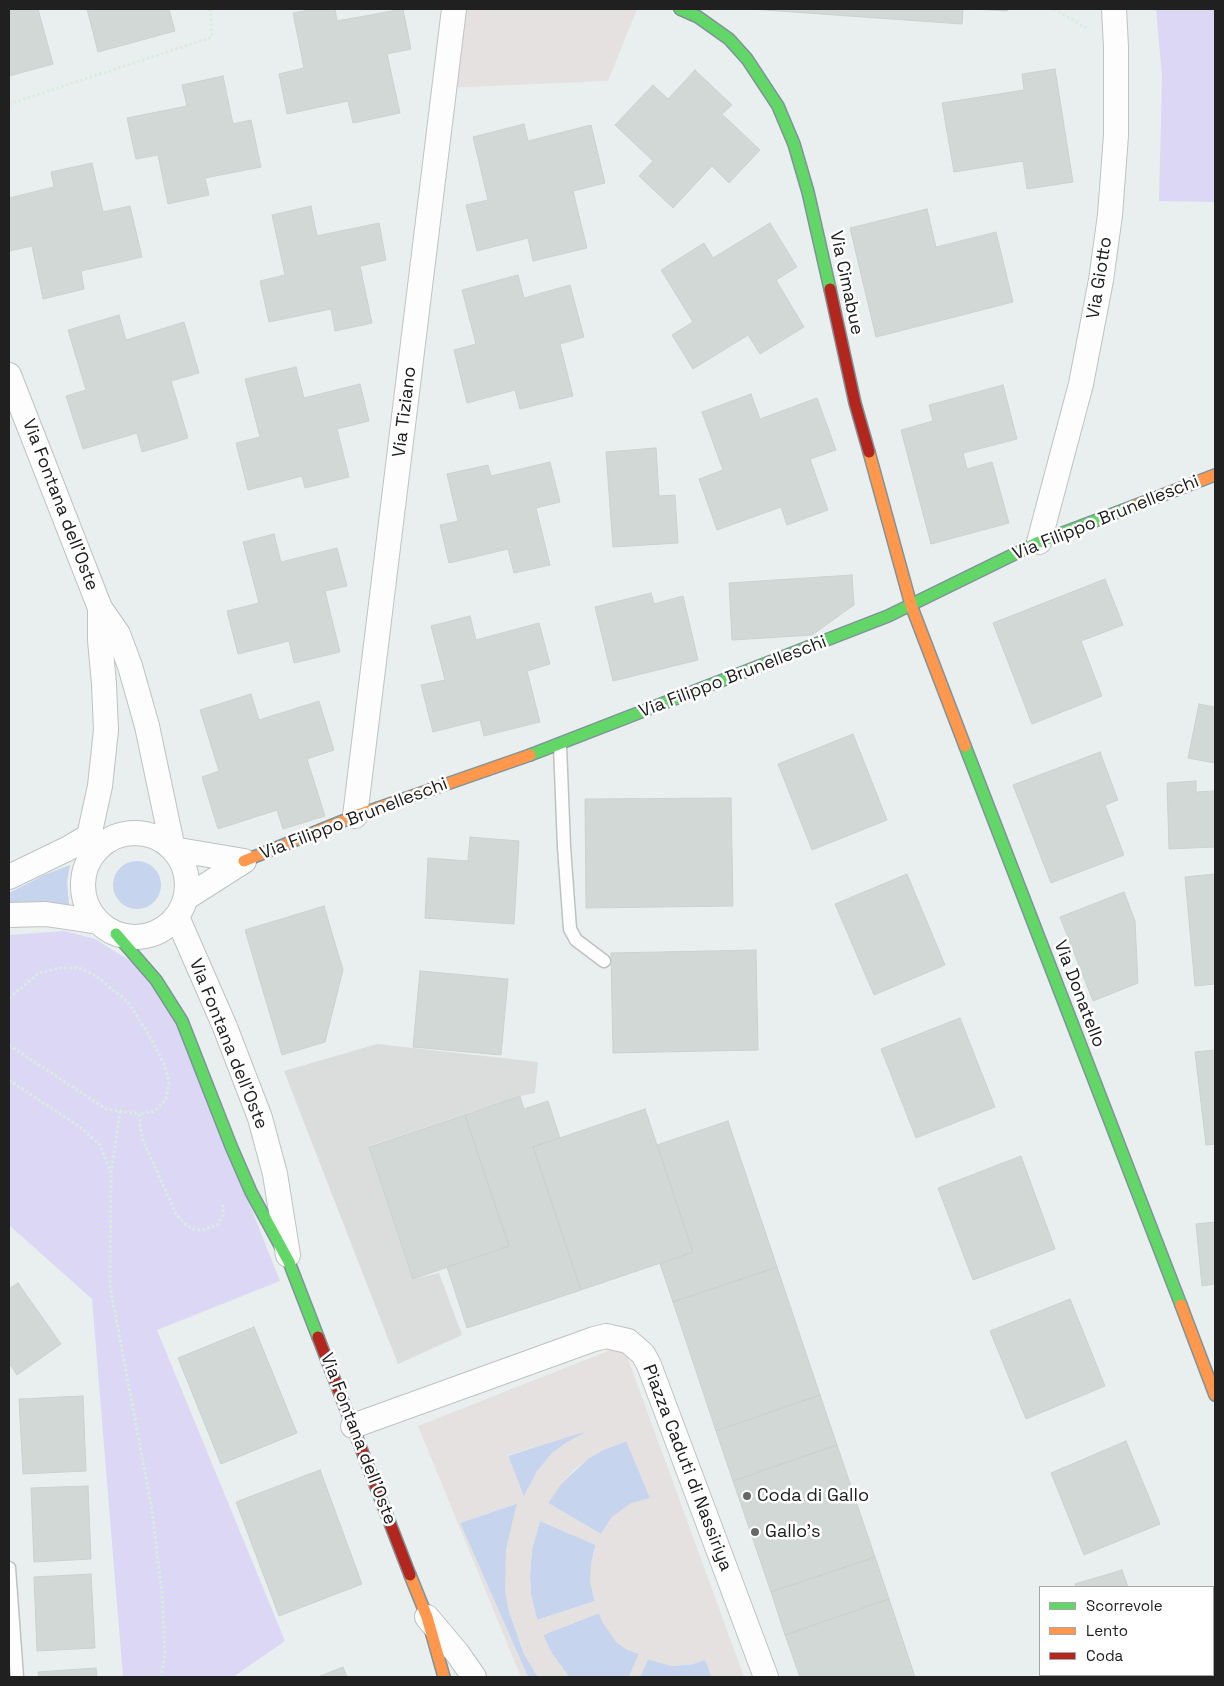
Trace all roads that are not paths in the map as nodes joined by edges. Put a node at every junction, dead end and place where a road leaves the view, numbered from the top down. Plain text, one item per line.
1 (454, 9) edge
2 (680, 9) edge
3 (1114, 9) edge
4 (9, 375) edge
5 (1215, 475) edge
6 (1039, 542) junction
7 (910, 605) junction
8 (100, 608) junction
9 (560, 744) junction
10 (355, 816) junction
11 (94, 841) junction
12 (173, 849) junction
13 (244, 861) junction
14 (9, 877) edge
15 (181, 907) junction
16 (9, 915) edge
17 (107, 928) junction
18 (604, 961) dead end
19 (289, 1262) junction
20 (1215, 1395) edge
21 (353, 1426) junction
22 (9, 1568) edge
23 (427, 1616) junction
24 (17, 1677) edge
25 (444, 1677) edge
26 (474, 1677) edge
27 (766, 1677) edge

1 - 10 street, Via Tiziano
2 - 7 street, Via Cimabue
3 - 6 street, Via Giotto
4 - 8 street, Via Fontana dell'Oste
5 - 6 street, Via Filippo Brunelleschi
6 - 7 street, Via Filippo Brunelleschi
7 - 9 street, Via Filippo Brunelleschi
7 - 20 street, Via Donatello
8 - 11 street, Via Fontana dell'Oste
8 - 12 street, Via Fontana dell'Oste
9 - 10 street, Via Filippo Brunelleschi
9 - 18 lane
10 - 13 street, Via Filippo Brunelleschi
11 - 12 street
11 - 14 street
11 - 17 street
12 - 13 street, Via Filippo Brunelleschi
12 - 15 street
13 - 15 street, Via Filippo Brunelleschi
15 - 17 street
15 - 19 street, Via Fontana dell'Oste
16 - 17 street
17 - 19 street, Via Fontana dell'Oste
19 - 21 street, Via Fontana dell'Oste
21 - 23 street, Via Fontana dell'Oste
21 - 27 street, Piazza Caduti di Nassiriya
22 - 24 lane
23 - 25 street, Via Fontana dell'Oste
23 - 26 street, Via Fontana dell'Oste

